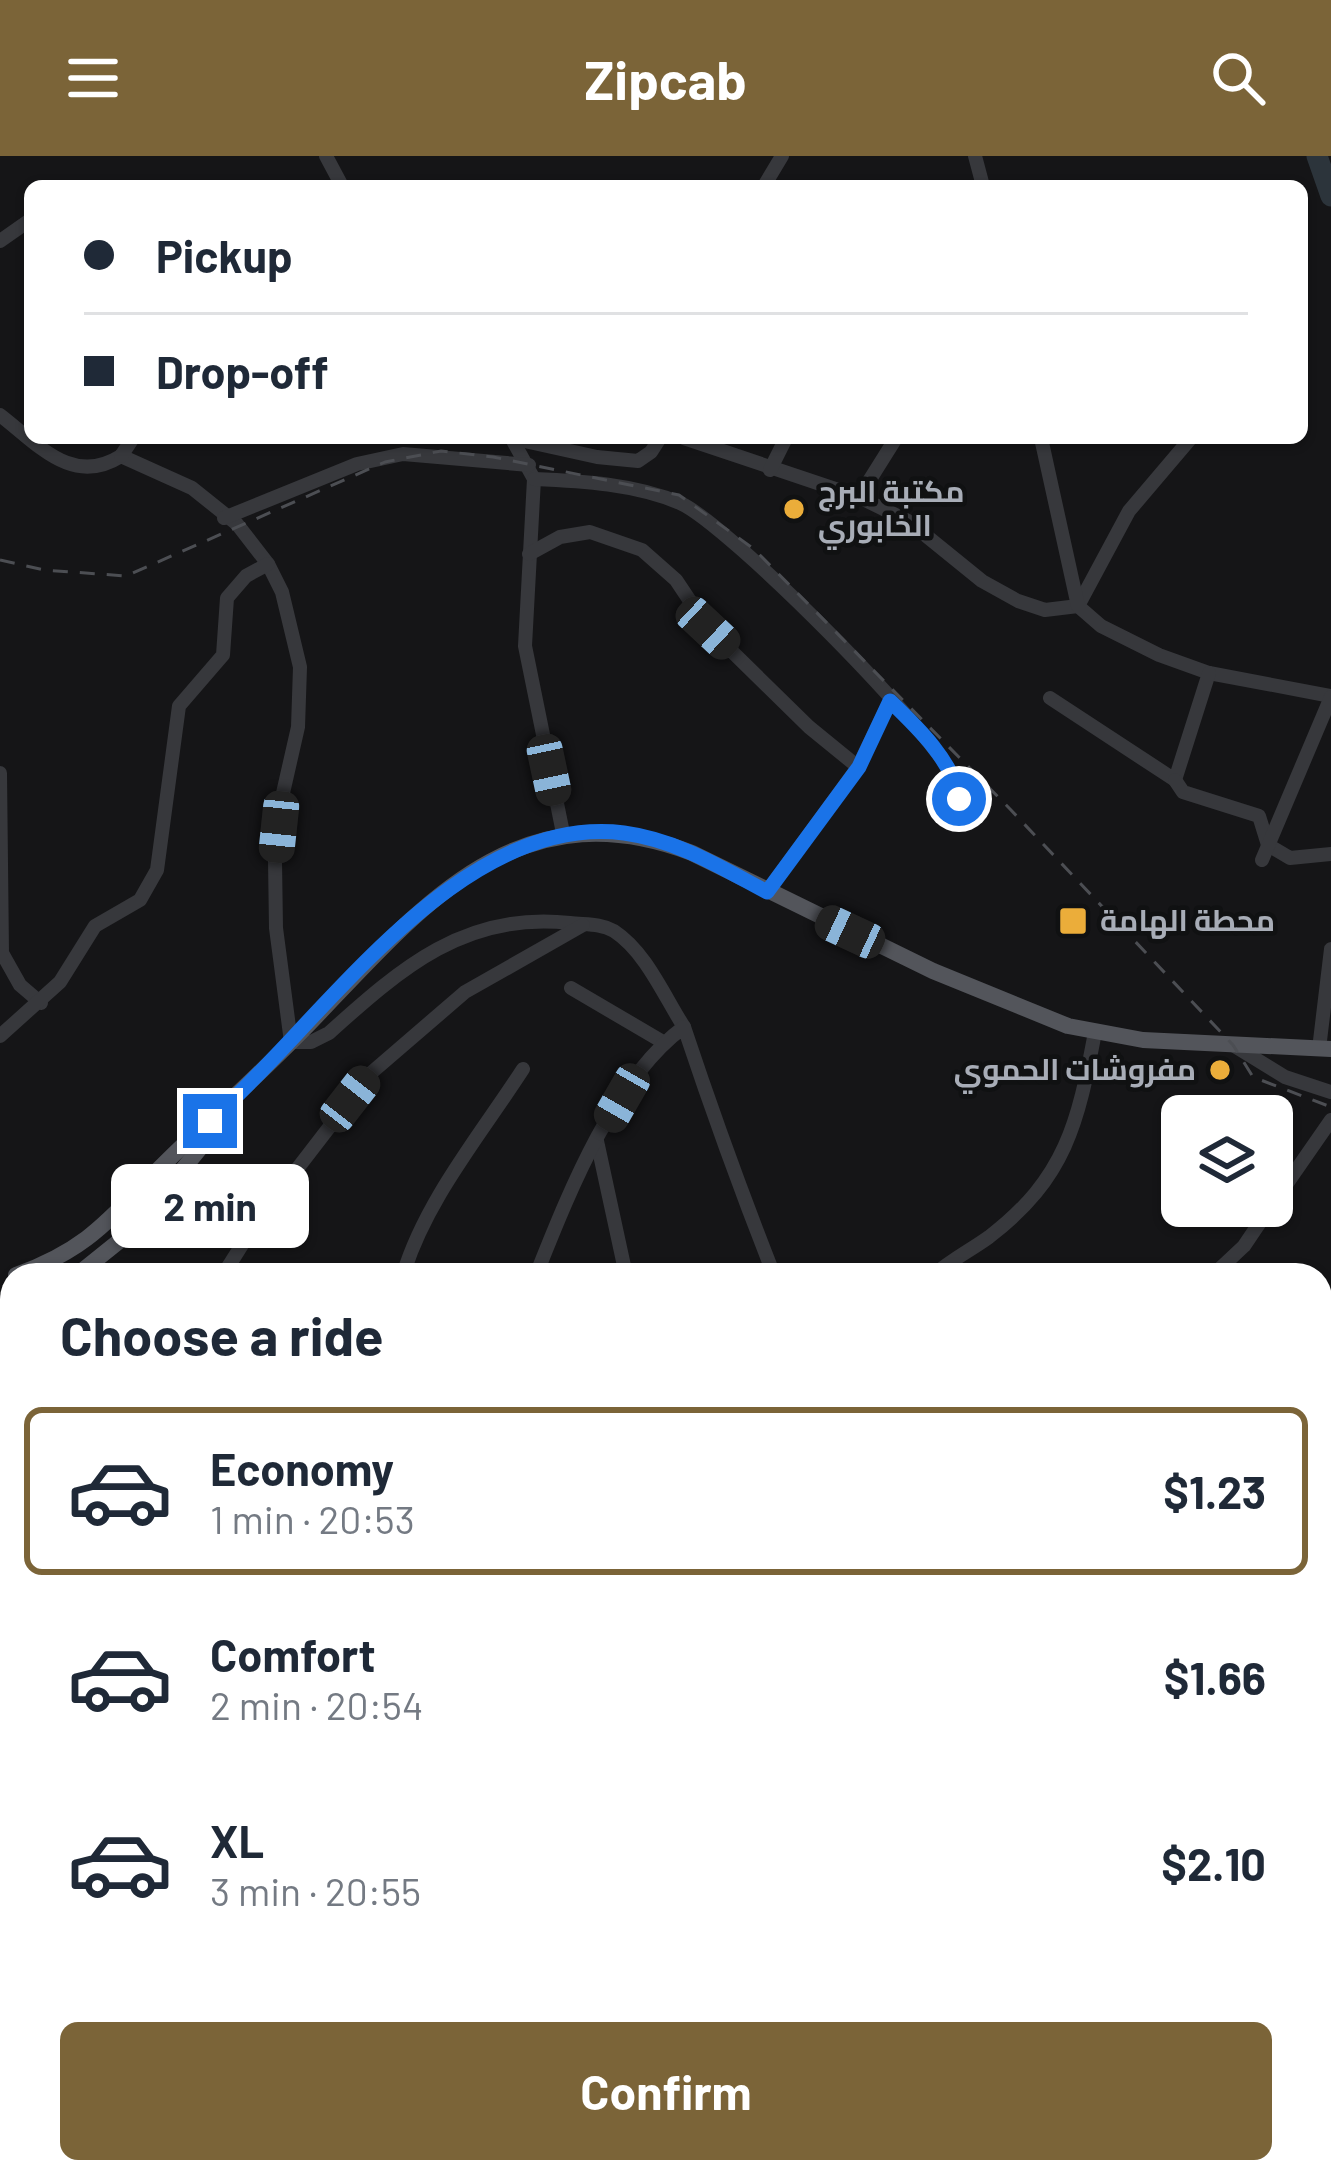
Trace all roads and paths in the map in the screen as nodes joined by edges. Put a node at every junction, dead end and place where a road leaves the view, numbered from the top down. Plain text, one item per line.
1 (39, 444) edge
2 (129, 444) edge
3 (514, 444) edge
4 (535, 444) edge
5 (656, 444) edge
6 (700, 444) edge
7 (783, 444) edge
8 (892, 444) edge
9 (1042, 444) edge
10 (1186, 444) edge
11 (121, 456) junction
12 (770, 470) junction
13 (531, 472) junction
14 (859, 497) junction
15 (224, 518) junction
16 (529, 554) junction
17 (268, 564) junction
18 (1078, 606) junction
19 (1209, 673) junction
20 (1331, 697) edge
21 (1050, 698) dead end
22 (890, 701) junction
23 (859, 767) junction
24 (0, 773) edge
25 (1174, 780) junction
26 (953, 813) dead end
27 (562, 832) junction
28 (1264, 852) junction
29 (1331, 854) edge
30 (767, 892) junction
31 (583, 925) junction
32 (1331, 949) edge
33 (571, 988) dead end
34 (41, 1003) junction
35 (684, 1027) junction
36 (1094, 1032) junction
37 (0, 1036) edge
38 (291, 1042) junction
39 (663, 1042) junction
40 (1233, 1045) junction
41 (1325, 1049) edge
42 (523, 1069) dead end
43 (248, 1088) junction
44 (1331, 1092) edge
45 (1331, 1120) edge
46 (596, 1142) junction
47 (1293, 1175) edge
48 (1257, 1227) edge
49 (46, 1263) edge
50 (92, 1263) edge
51 (231, 1263) edge
52 (407, 1263) edge
53 (541, 1263) edge
54 (623, 1263) edge
55 (769, 1263) edge
56 (951, 1263) edge
57 (1226, 1263) edge

1 - 11 street
2 - 11 street
3 - 13 street
4 - 5 street
6 - 12 street
7 - 12 street
8 - 14 street
9 - 18 street
10 - 18 street
11 - 15 street
12 - 14 street
13 - 15 street
13 - 16 street
13 - 22 street
14 - 18 street
15 - 17 street
16 - 23 street
16 - 27 street
17 - 34 street
17 - 38 street
18 - 19 street
19 - 20 street
19 - 25 street
20 - 28 street
21 - 25 street
22 - 23 street
22 - 26 street
23 - 30 street
24 - 34 street
25 - 28 street
27 - 30 main road
27 - 38 main road
28 - 29 street
30 - 36 main road
31 - 35 street
31 - 38 street
31 - 51 street
32 - 41 street
33 - 39 street
34 - 37 street
35 - 39 street
35 - 55 street
36 - 40 main road
36 - 56 street
38 - 43 main road
39 - 46 street
40 - 41 main road
40 - 44 street
42 - 52 street
43 - 49 main road
43 - 50 main road
45 - 47 street
46 - 53 street
46 - 54 street
48 - 57 street

